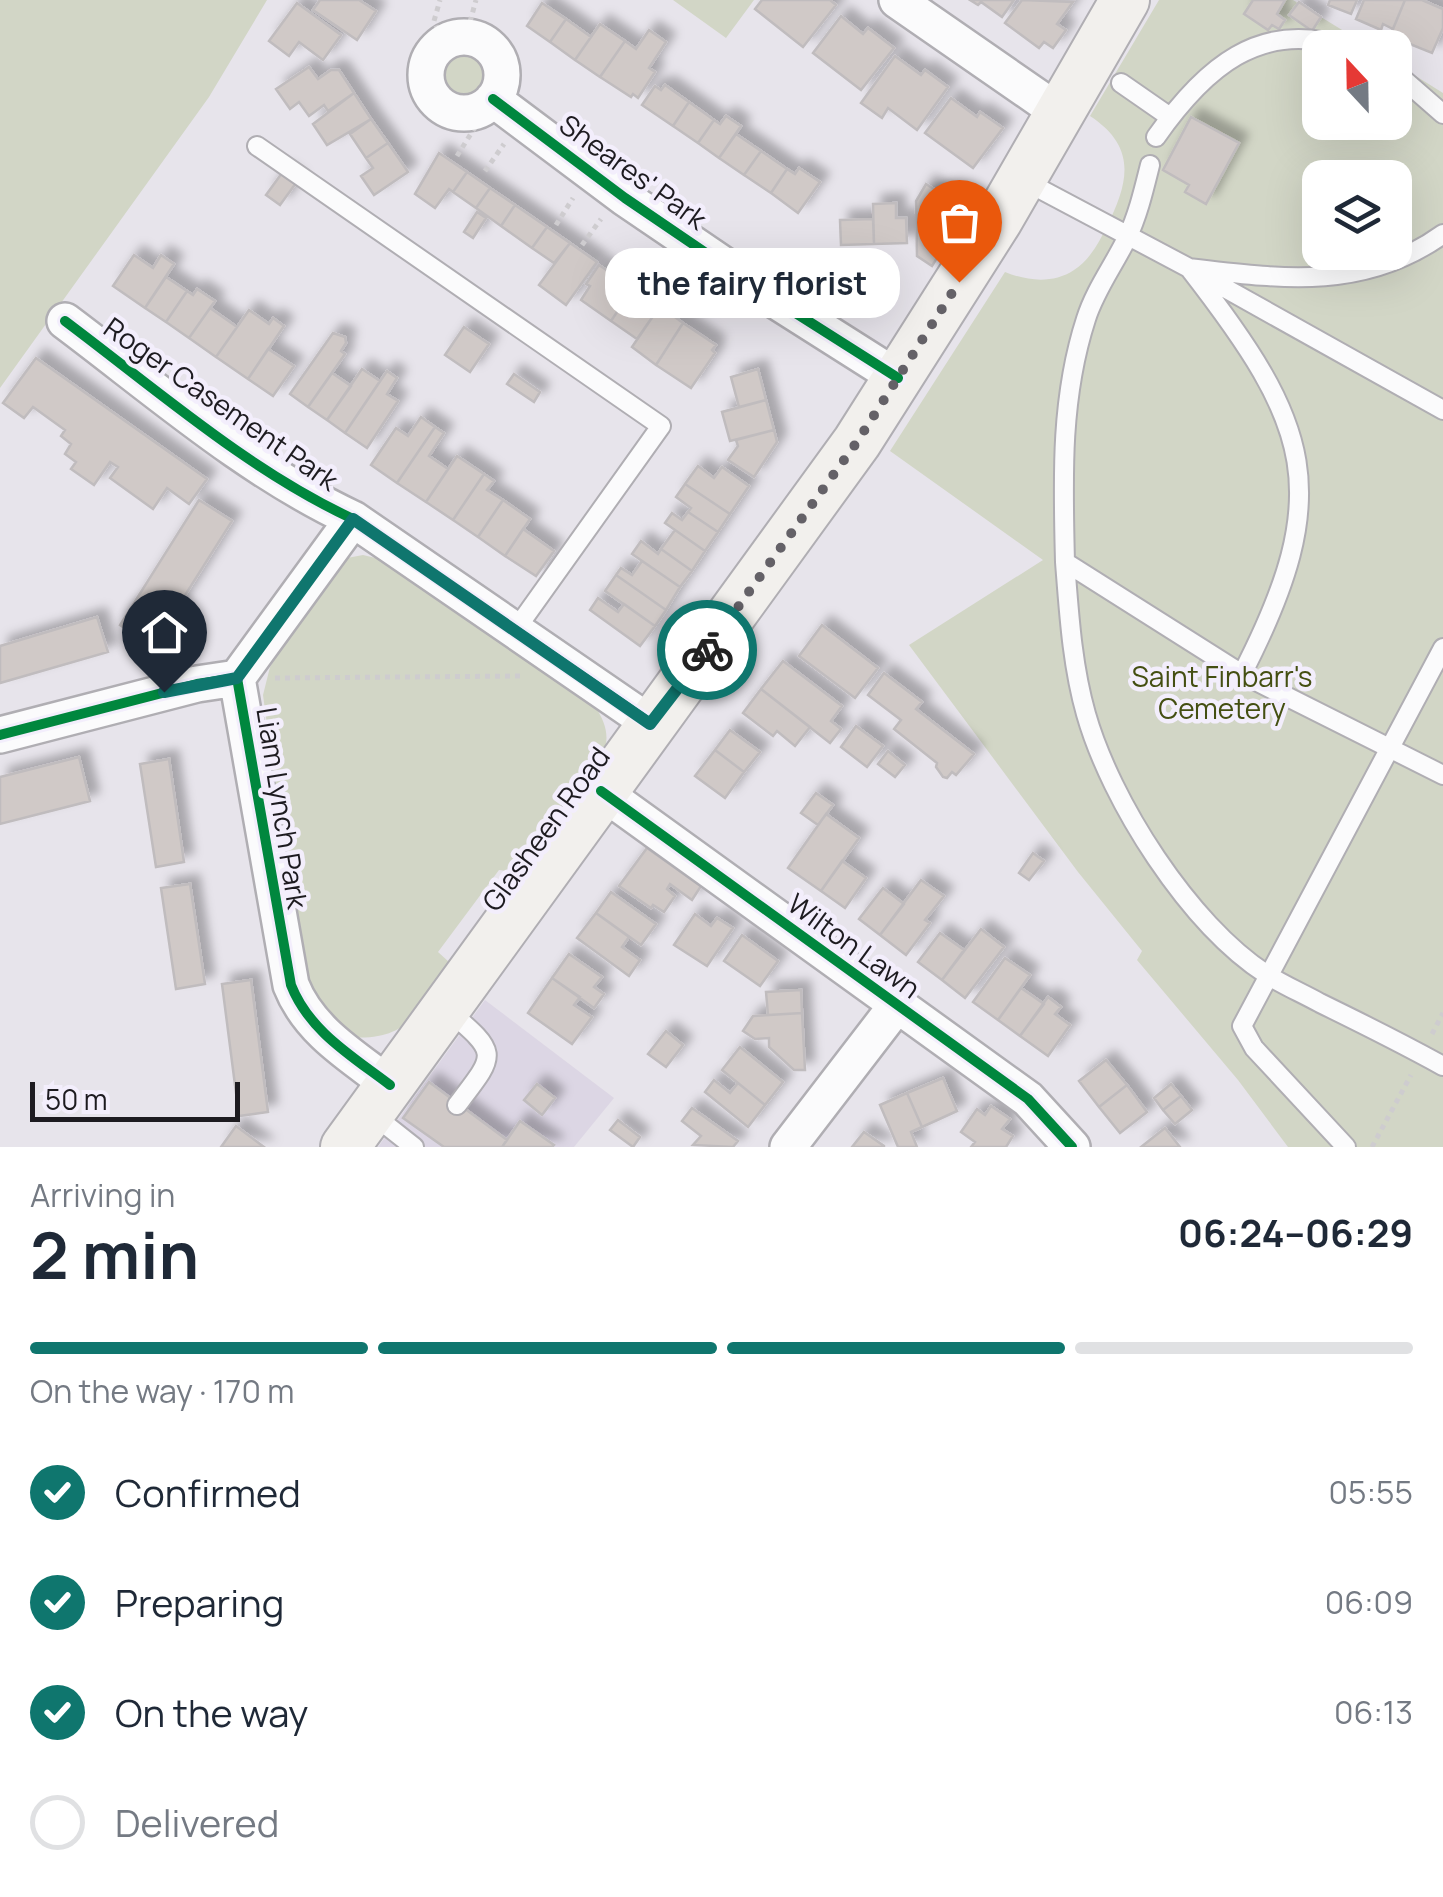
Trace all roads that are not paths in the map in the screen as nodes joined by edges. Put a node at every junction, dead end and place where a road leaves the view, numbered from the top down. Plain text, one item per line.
1 (898, 0) edge
2 (1125, 0) edge
3 (1302, 39) edge
4 (1121, 83) dead end
5 (1412, 87) edge
6 (485, 111) road end
7 (1060, 113) junction
8 (1443, 114) edge
9 (1170, 117) junction
10 (1156, 137) dead end
11 (257, 146) dead end
12 (1150, 165) dead end
13 (1022, 179) junction
14 (1443, 234) edge
15 (1127, 237) junction
16 (1190, 268) junction
17 (65, 321) dead end
18 (898, 378) junction
19 (1443, 410) edge
20 (353, 519) junction
21 (1065, 562) junction
22 (516, 628) junction
23 (1443, 648) edge
24 (1242, 674) junction
25 (237, 678) junction
26 (650, 724) junction
27 (0, 735) edge
28 (1389, 748) junction
29 (1443, 775) edge
30 (601, 791) junction
31 (1269, 977) junction
32 (897, 1005) junction
33 (445, 1007) junction
34 (1443, 1066) edge
35 (457, 1105) dead end
36 (368, 1115) edge
37 (414, 1147) edge
38 (788, 1147) edge
39 (1072, 1147) edge
40 (1346, 1147) edge

1 - 7 street
2 - 7 main road, Glasheen Road
3 - 9 lane
4 - 9 lane
5 - 8 lane
6 - 18 street, Sheares' Park
7 - 13 main road, Glasheen Road
9 - 10 lane
11 - 22 lane
12 - 15 lane
13 - 15 lane
13 - 18 main road, Glasheen Road
14 - 16 lane
15 - 16 lane
15 - 21 lane
16 - 19 lane
16 - 24 lane
17 - 20 street, Roger Casement Park
18 - 26 main road, Glasheen Road
20 - 22 street, Roger Casement Park
20 - 25 street, Roger Casement Park
21 - 24 lane
21 - 31 lane
22 - 26 street, Roger Casement Park
23 - 28 lane
24 - 28 lane
25 - 27 street, Liam Lynch Park
25 - 36 street, Liam Lynch Park
26 - 30 main road, Glasheen Road
28 - 29 lane
28 - 31 lane
30 - 32 street, Wilton Lawn
30 - 33 main road, Glasheen Road
31 - 34 lane
31 - 40 lane
32 - 38 street, Wilton Lawn
32 - 39 street, Wilton Lawn
33 - 35 lane
33 - 36 main road, Glasheen Road
36 - 37 lane

